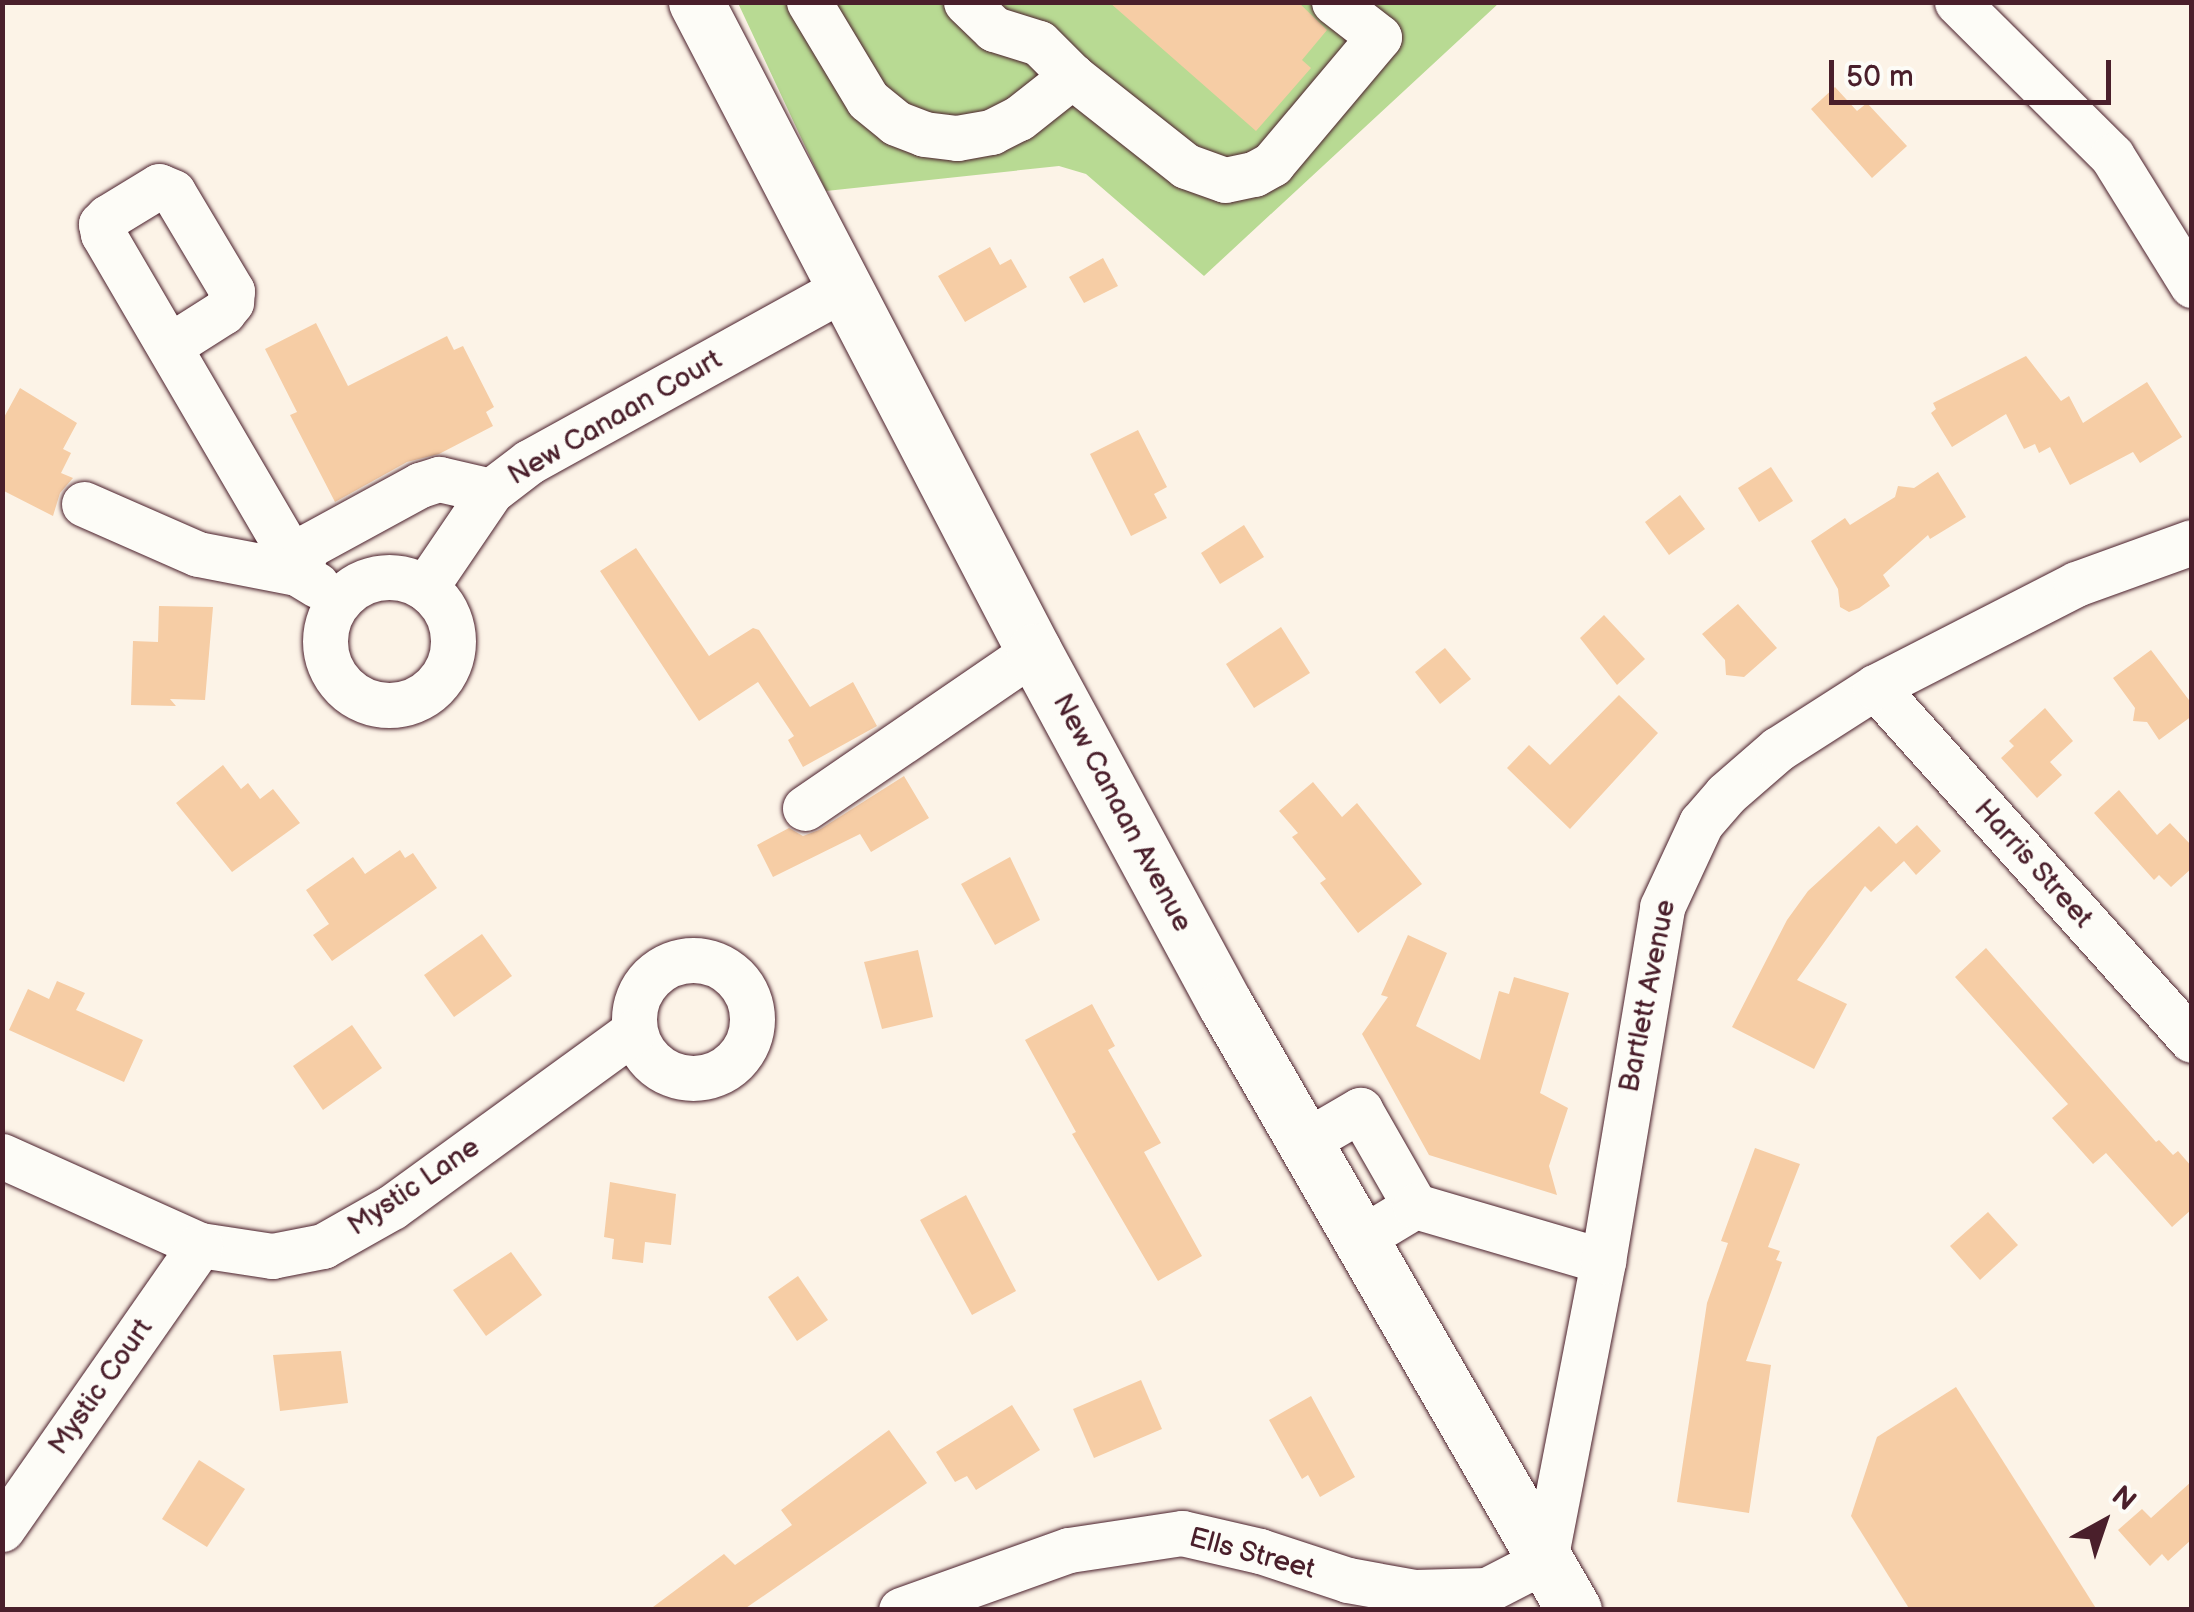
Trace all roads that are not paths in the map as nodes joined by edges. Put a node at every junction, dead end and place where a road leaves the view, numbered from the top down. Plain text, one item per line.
1 (696, 2) edge
2 (809, 2) edge
3 (966, 2) edge
4 (1957, 2) edge
5 (1345, 6) edge
6 (1072, 76) junction
7 (2192, 285) edge
8 (843, 289) junction
9 (171, 344) dead end
10 (491, 491) junction
11 (84, 504) dead end
12 (2192, 542) edge
13 (298, 570) junction
14 (425, 588) junction
15 (338, 601) junction
16 (1034, 651) junction
17 (1875, 688) junction
18 (805, 808) dead end
19 (634, 1031) dead end
20 (2192, 1040) edge
21 (1305, 1142) junction
22 (2, 1156) edge
23 (1415, 1206) junction
24 (1360, 1239) junction
25 (200, 1245) junction
26 (1603, 1261) junction
27 (2, 1529) edge
28 (1544, 1560) junction
29 (1426, 1601) edge
30 (902, 1610) edge
31 (1574, 1610) edge

1 - 8 main road, New Canaan Avenue
2 - 6 street
3 - 6 street
4 - 7 street
5 - 6 street
8 - 10 street, New Canaan Court
8 - 16 main road, New Canaan Avenue
9 - 13 street
10 - 13 street
10 - 14 street, New Canaan Court
11 - 13 street
12 - 17 street, Bartlett Avenue
13 - 15 street
14 - 15 street
14 - 15 street
16 - 18 street
16 - 21 main road, New Canaan Avenue
17 - 20 street, Harris Street
17 - 26 street, Bartlett Avenue
19 - 25 street, Mystic Lane
21 - 23 street
21 - 24 main road, New Canaan Avenue
22 - 25 street, Mystic Lane
23 - 24 street
23 - 26 street
24 - 28 main road, New Canaan Avenue
25 - 27 street, Mystic Court
26 - 28 street, Bartlett Avenue
28 - 29 street, Ells Street
28 - 31 main road, New Canaan Avenue
29 - 30 street, Ells Street

